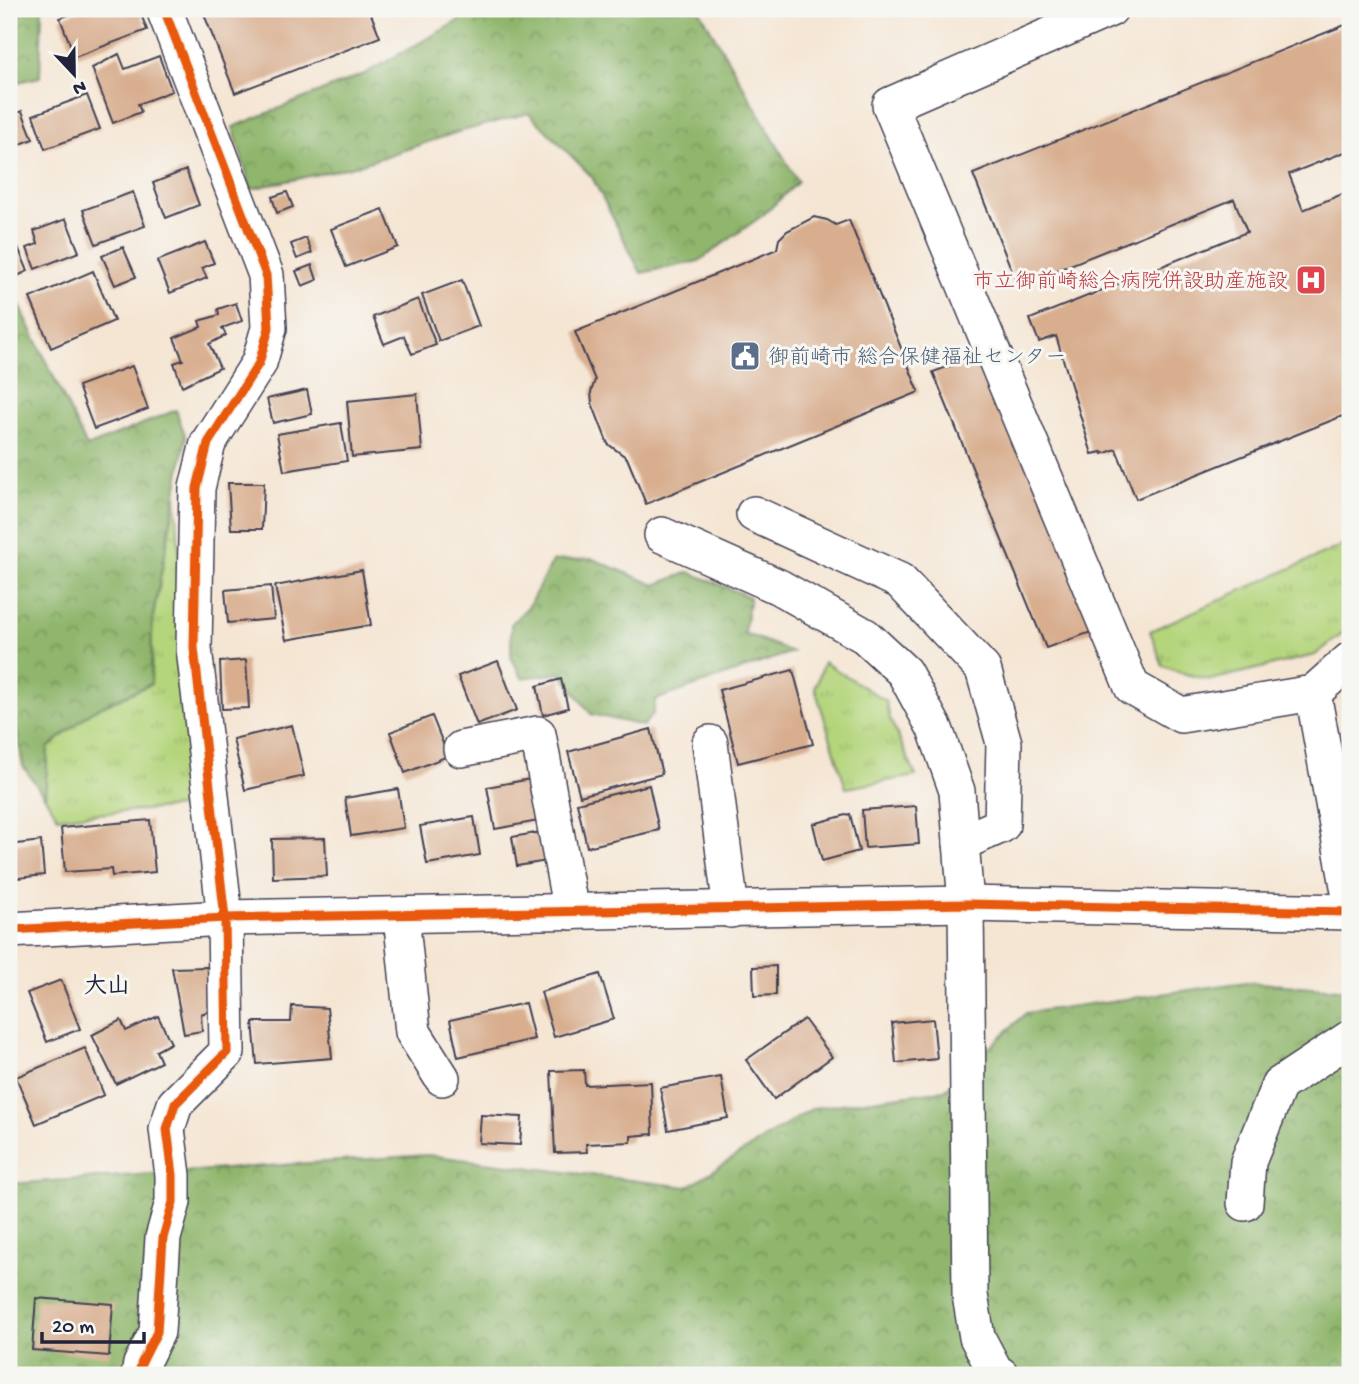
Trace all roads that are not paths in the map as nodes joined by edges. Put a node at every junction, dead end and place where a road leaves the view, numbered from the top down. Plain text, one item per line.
1 (164, 9) edge
2 (1110, 9) edge
3 (754, 514) dead end
4 (662, 535) dead end
5 (1350, 660) edge
6 (1313, 693) junction
7 (710, 743) dead end
8 (461, 750) dead end
9 (961, 843) junction
10 (1350, 897) edge
11 (965, 904) junction
12 (731, 910) junction
13 (571, 912) junction
14 (1350, 912) edge
15 (401, 915) junction
16 (225, 918) junction
17 (9, 930) edge
18 (1350, 1038) edge
19 (442, 1079) dead end
20 (1245, 1203) dead end
21 (139, 1375) edge
22 (1001, 1375) edge

1 - 16 street
2 - 6 street
3 - 9 street
4 - 9 street
5 - 6 street
6 - 10 street
7 - 12 street
8 - 13 street
9 - 11 street
11 - 12 street
11 - 14 street
11 - 22 street
12 - 13 street
13 - 15 street
15 - 16 street
15 - 19 street
16 - 17 street
16 - 21 street
18 - 20 street

